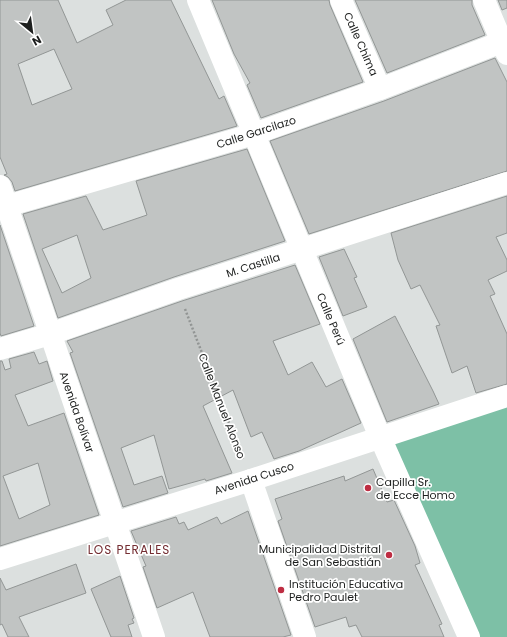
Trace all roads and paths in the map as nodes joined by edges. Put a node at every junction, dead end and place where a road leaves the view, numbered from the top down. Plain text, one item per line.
1 (198, 0) edge
2 (342, 0) edge
3 (484, 0) edge
4 (505, 45) edge
5 (380, 89) junction
6 (254, 134) junction
7 (507, 183) edge
8 (2, 200) edge
9 (302, 249) junction
10 (178, 289) junction
11 (50, 334) junction
12 (0, 349) edge
13 (507, 396) edge
14 (380, 437) junction
15 (250, 480) junction
16 (115, 522) junction
17 (0, 559) edge
18 (154, 637) edge
19 (305, 637) edge
20 (469, 637) edge

1 - 6 street, Calle Perú
2 - 5 street, Calle Chima
3 - 4 street
4 - 5 street, Calle Garcilazo
5 - 6 street, Calle Garcilazo
6 - 8 street, Calle Garcilazo
6 - 9 street, Calle Perú
7 - 9 street, M. Castilla
8 - 11 street, Avenida Bolívar
9 - 10 street, M. Castilla
9 - 14 street, Calle Perú
10 - 11 street, M. Castilla
10 - 15 path, Calle Manuel Alonso
11 - 12 street, M. Castilla
11 - 16 street, Avenida Bolívar
13 - 14 street, Avenida Cusco
14 - 15 street, Avenida Cusco
14 - 20 street, Calle Perú
15 - 16 street, Avenida Cusco
15 - 19 street
16 - 17 street, Avenida Cusco
16 - 18 street, Avenida Bolívar

